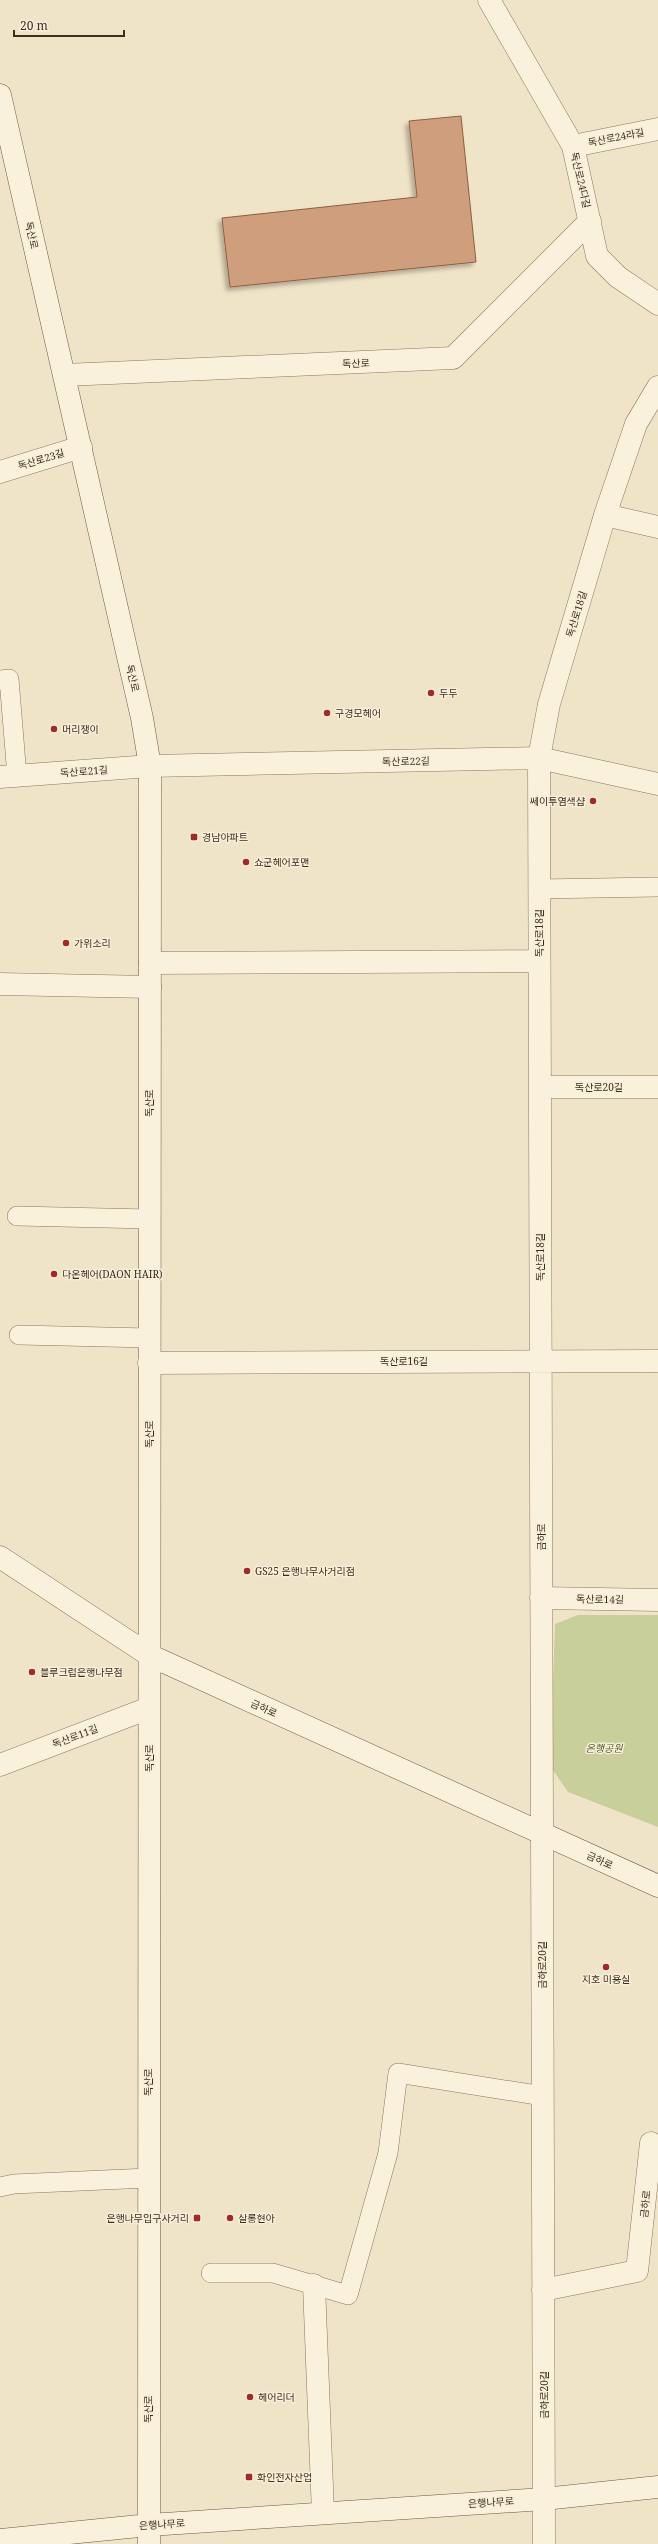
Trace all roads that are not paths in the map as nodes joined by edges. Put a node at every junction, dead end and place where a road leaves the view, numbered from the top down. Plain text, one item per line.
1 (489, 0) edge
2 (0, 95) edge
3 (658, 129) edge
4 (573, 146) junction
5 (590, 221) junction
6 (658, 304) edge
7 (65, 375) junction
8 (658, 387) edge
9 (81, 447) junction
10 (0, 472) edge
11 (605, 515) junction
12 (658, 527) edge
13 (0, 680) edge
14 (539, 758) junction
15 (150, 766) junction
16 (9, 776) edge
17 (658, 784) edge
18 (658, 887) edge
19 (539, 889) junction
20 (539, 961) junction
21 (150, 963) junction
22 (0, 984) edge
23 (150, 987) junction
24 (540, 1087) junction
25 (658, 1087) edge
26 (17, 1216) dead end
27 (149, 1219) junction
28 (19, 1335) dead end
29 (149, 1338) junction
30 (541, 1360) junction
31 (658, 1361) edge
32 (149, 1363) junction
33 (0, 1557) edge
34 (541, 1598) junction
35 (658, 1600) edge
36 (149, 1655) junction
37 (149, 1708) junction
38 (0, 1765) edge
39 (542, 1834) junction
40 (658, 1886) edge
41 (543, 2096) junction
42 (655, 2143) edge
43 (148, 2178) junction
44 (0, 2187) edge
45 (211, 2273) dead end
46 (314, 2285) junction
47 (543, 2290) junction
48 (658, 2487) edge
49 (544, 2499) junction
50 (324, 2513) junction
51 (149, 2534) edge
52 (0, 2540) edge
53 (544, 2544) edge

1 - 4 street, 독산로24다길
2 - 7 street, 독산로
3 - 4 street, 독산로24라길
4 - 5 street, 독산로24다길
5 - 6 street, 독산로24다길
5 - 7 street, 독산로
7 - 9 street, 독산로
8 - 11 street, 독산로18길
9 - 10 street, 독산로23길
9 - 15 street, 독산로
11 - 12 street
11 - 14 street, 독산로18길
13 - 16 lane, 독산로21길
14 - 15 street, 독산로22길
14 - 17 street, 독산로22길
14 - 19 street, 독산로18길
15 - 16 street, 독산로21길
15 - 21 street, 독산로
18 - 19 lane
19 - 20 street, 독산로18길
20 - 21 street
20 - 24 street, 독산로18길
21 - 23 street, 독산로
22 - 23 street
23 - 27 street, 독산로
24 - 25 street, 독산로20길
24 - 30 street, 독산로18길
26 - 27 lane
27 - 29 street, 독산로
28 - 29 lane
29 - 32 street, 독산로
30 - 31 street, 독산로16길
30 - 32 street, 독산로16길
30 - 34 street, 금하로
32 - 36 street, 독산로
33 - 36 street, 금하로
34 - 35 street, 독산로14길
34 - 39 street, 금하로
36 - 37 street, 독산로
36 - 39 street, 금하로
37 - 38 street, 독산로11길
37 - 43 street, 독산로
39 - 40 street, 금하로
39 - 41 street, 금하로20길
41 - 46 lane
41 - 47 street, 금하로20길
42 - 47 street, 금하로
43 - 44 lane
43 - 51 street, 독산로
45 - 46 lane
46 - 50 street
47 - 49 street, 금하로20길
48 - 49 street, 은행나무로
49 - 50 street, 은행나무로
49 - 53 street, 금하로20길
50 - 51 street, 은행나무로
51 - 52 street, 은행나무로

